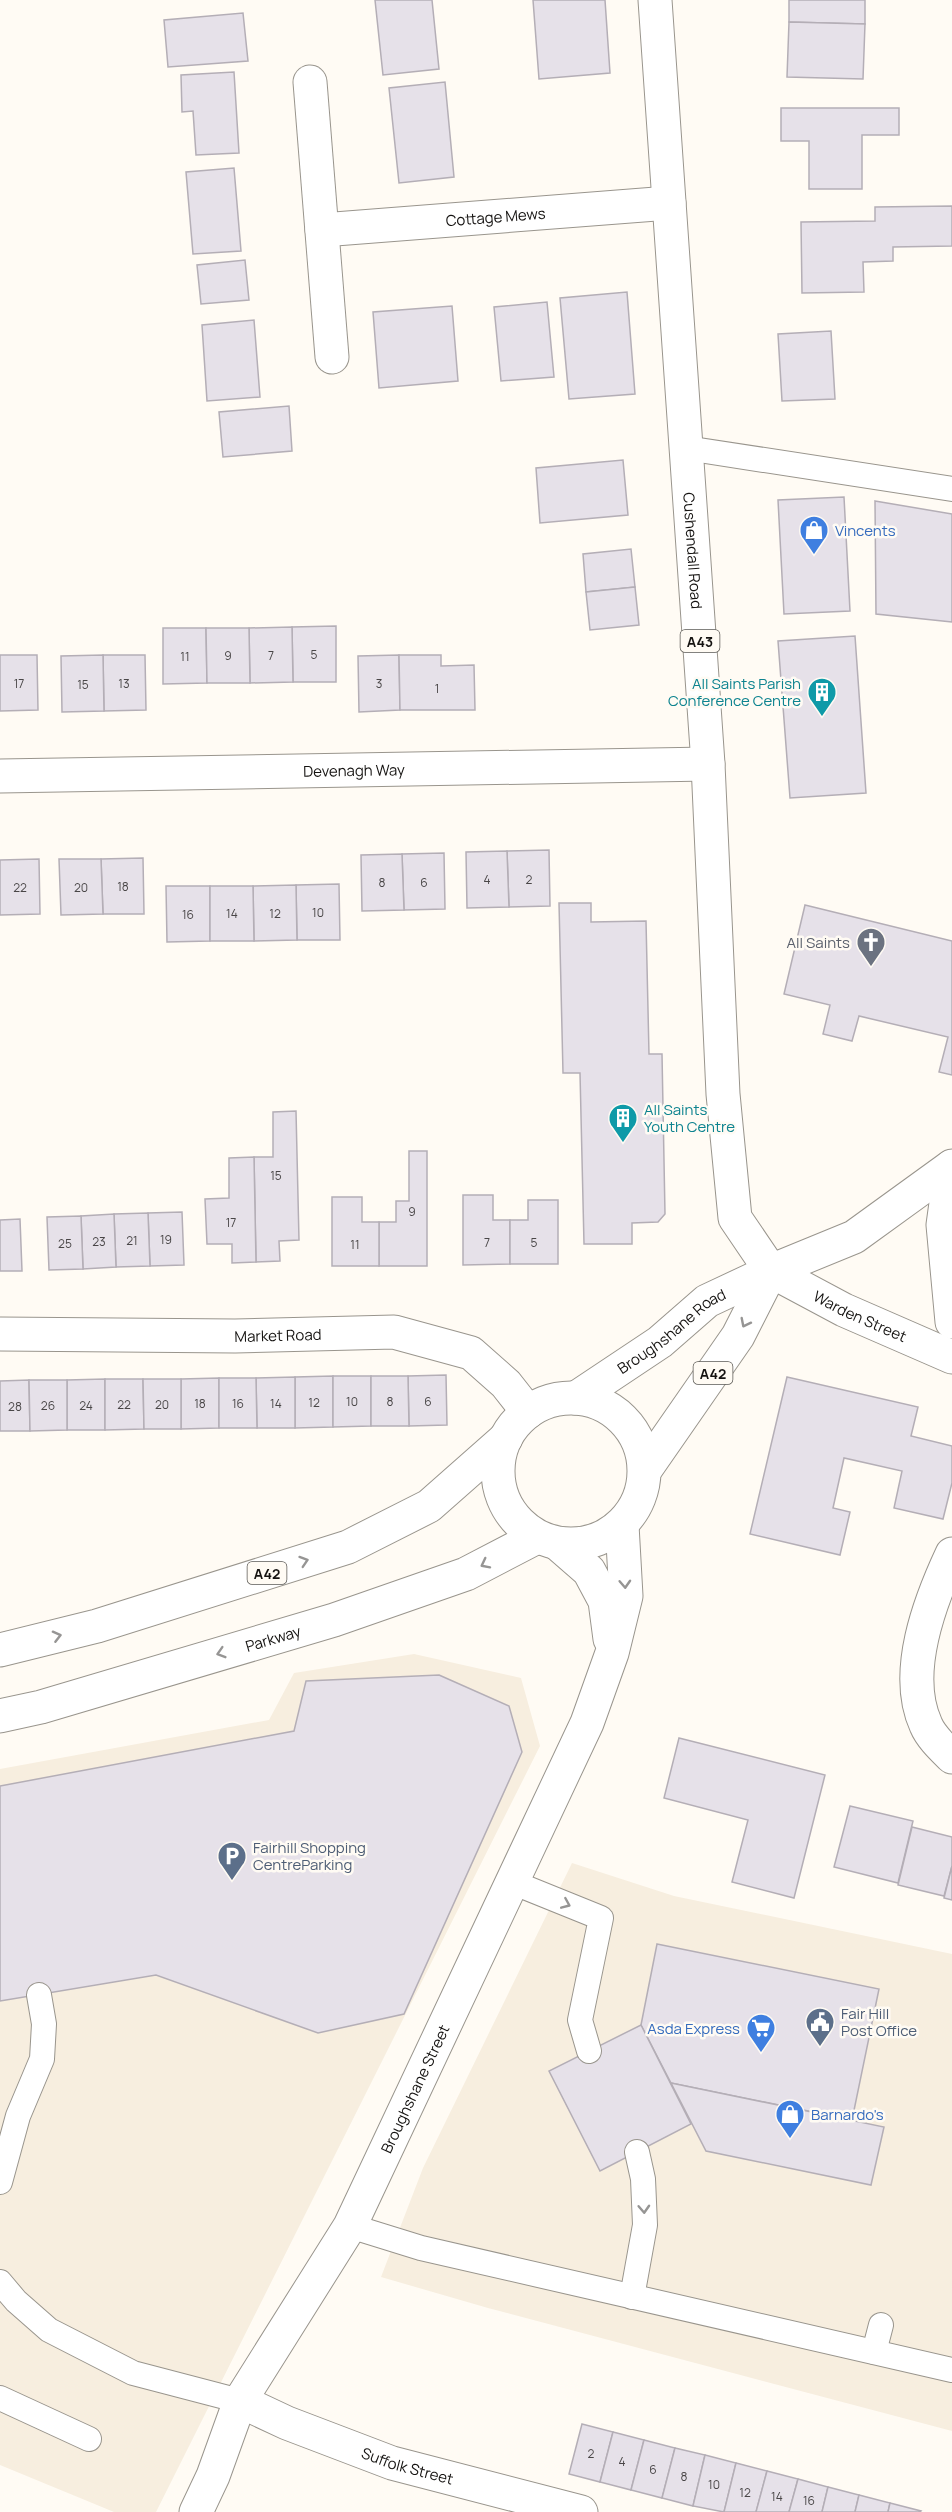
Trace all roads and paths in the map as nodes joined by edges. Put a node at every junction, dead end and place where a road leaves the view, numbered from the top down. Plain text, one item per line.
1 (655, 0) edge
2 (310, 82) dead end
3 (669, 203) junction
4 (322, 230) junction
5 (332, 357) dead end
6 (686, 448) junction
7 (952, 489) edge
8 (708, 764) junction
9 (0, 776) edge
10 (952, 1166) edge
11 (771, 1271) junction
12 (952, 1322) edge
13 (0, 1334) edge
14 (952, 1357) edge
15 (576, 1398) junction
16 (528, 1412) junction
17 (506, 1438) junction
18 (645, 1470) junction
19 (622, 1525) junction
20 (548, 1541) junction
21 (952, 1554) edge
22 (0, 1650) edge
23 (612, 1653) junction
24 (0, 1716) edge
25 (952, 1757) edge
26 (512, 1882) junction
27 (39, 1995) dead end
28 (589, 2051) dead end
29 (637, 2151) dead end
30 (0, 2182) edge
31 (350, 2226) junction
32 (0, 2282) edge
33 (632, 2297) junction
34 (8, 2306) edge
35 (881, 2325) dead end
36 (874, 2352) junction
37 (952, 2370) edge
38 (0, 2398) edge
39 (240, 2401) junction
40 (89, 2439) dead end
41 (196, 2512) edge
42 (581, 2512) edge

1 - 3 street, Cushendall Road / A43
2 - 4 street
3 - 4 street, Cottage Mews
3 - 6 street, Cushendall Road / A43
4 - 5 street
6 - 7 lane
6 - 8 street, Cushendall Road / A43
8 - 9 street, Devenagh Way
8 - 11 street, Cushendall Road / A43
10 - 11 street, Broughshane Road / A42
10 - 12 street
11 - 14 street, Warden Street
11 - 15 street, Broughshane Road / A42
11 -> 18 street, Broughshane Road / A42
13 - 16 street, Market Road
15 - 16 street, A42
15 - 18 street, A42
16 - 17 street, A42
17 - 20 street, A42
22 -> 17 street, A42
18 - 19 street, A42
19 - 20 street, A42
19 -> 23 street, Broughshane Street
20 - 23 street, Broughshane Street
20 -> 24 street, Parkway / A42
21 - 25 street
23 - 26 street, Broughshane Street
26 -> 28 lane
26 - 31 street, Broughshane Street
27 - 30 lane
29 -> 33 lane
31 - 33 lane
31 - 39 street, Broughshane Street
32 - 34 lane
33 - 36 lane
34 - 39 lane
35 - 36 lane
36 - 37 lane
38 - 40 lane
39 - 41 street, Broughshane Street
39 - 42 street, Suffolk Street

